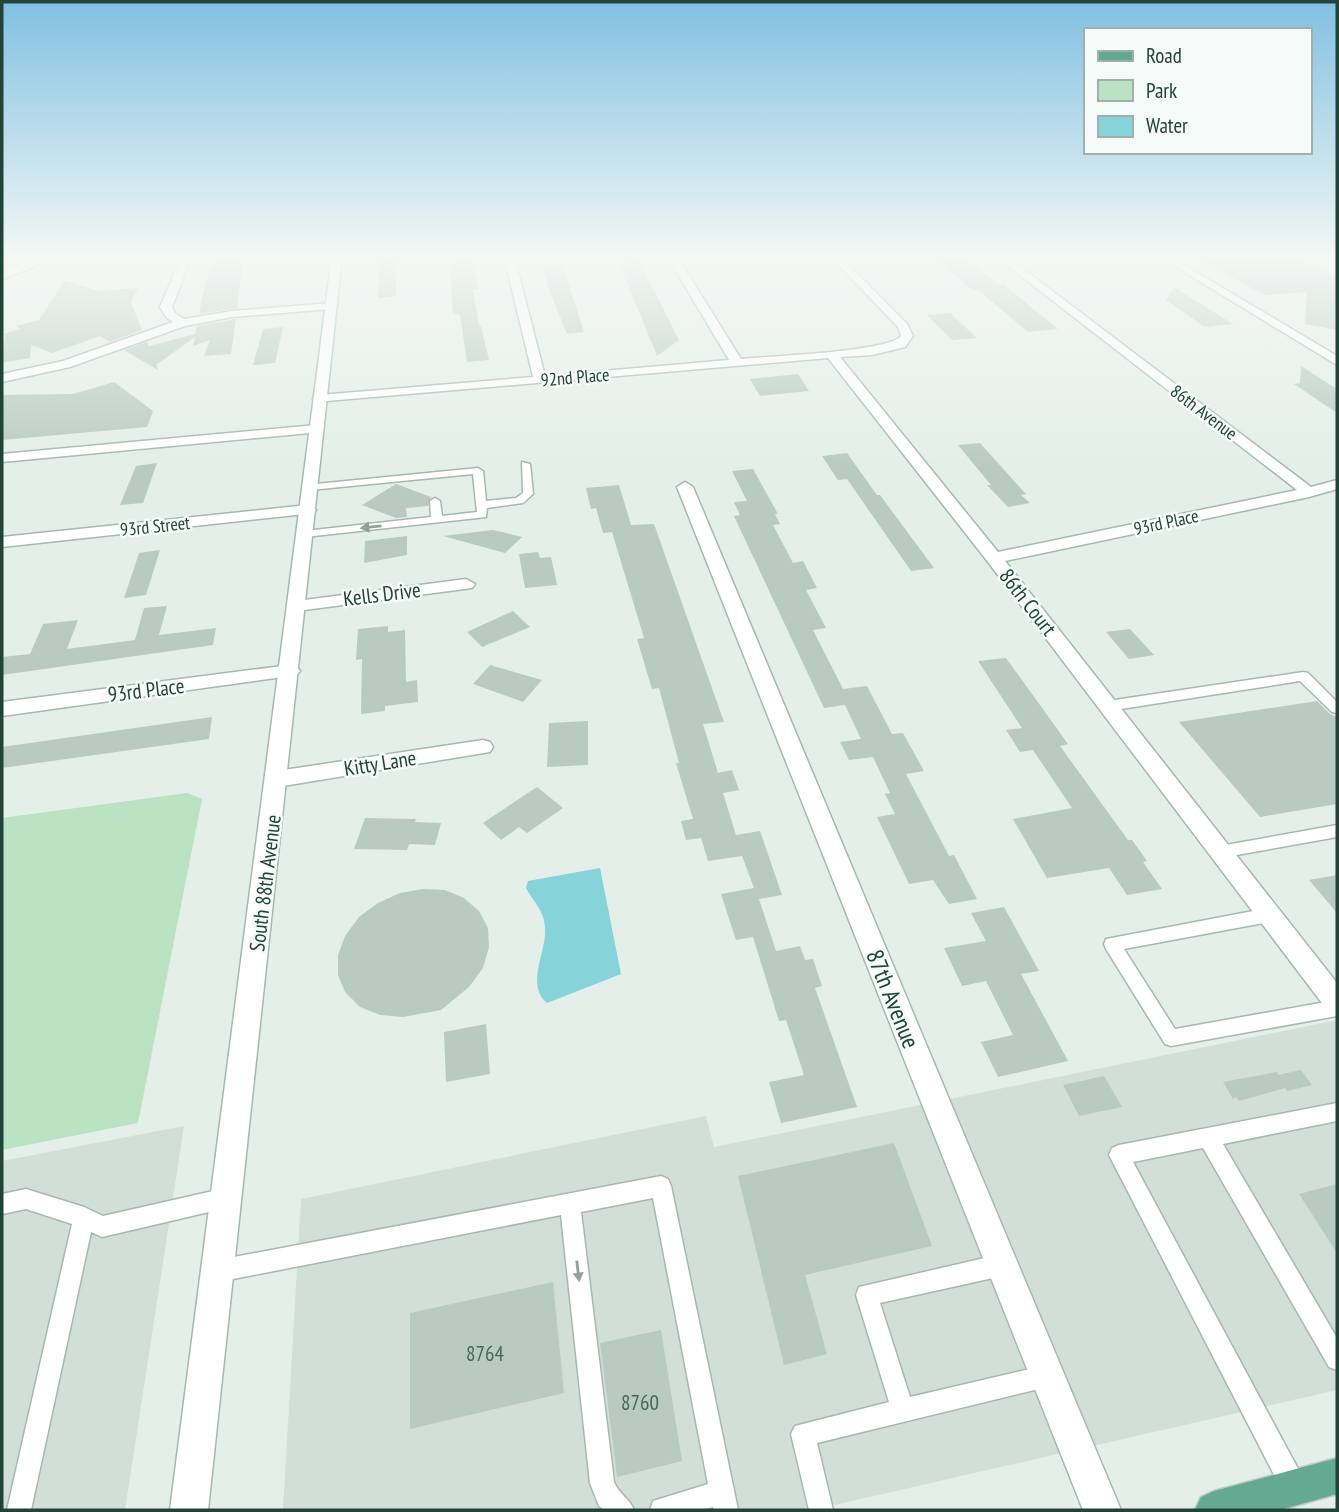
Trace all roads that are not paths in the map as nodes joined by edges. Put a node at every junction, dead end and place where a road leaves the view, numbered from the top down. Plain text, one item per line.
1 (172, 327) edge
2 (329, 327) edge
3 (526, 327) edge
4 (715, 327) edge
5 (903, 327) edge
6 (1092, 327) edge
7 (1282, 327) edge
8 (831, 354) junction
9 (1334, 357) edge
10 (737, 363) junction
11 (2, 378) edge
12 (540, 381) junction
13 (320, 399) junction
14 (316, 429) junction
15 (2, 458) edge
16 (525, 464) dead end
17 (433, 475) junction
18 (1337, 484) edge
19 (685, 487) dead end
20 (1309, 492) junction
21 (309, 498) junction
22 (481, 505) junction
23 (437, 520) junction
24 (305, 534) junction
25 (2, 542) edge
26 (994, 558) junction
27 (466, 584) dead end
28 (297, 606) junction
29 (290, 671) junction
30 (1108, 706) junction
31 (2, 709) edge
32 (1337, 709) edge
33 (483, 747) dead end
34 (277, 779) junction
35 (1337, 831) edge
36 (1220, 852) junction
37 (1269, 915) junction
38 (1335, 999) edge
39 (1337, 1112) edge
40 (1208, 1138) junction
41 (226, 1198) junction
42 (570, 1203) junction
43 (2, 1204) edge
44 (84, 1217) junction
45 (1002, 1265) junction
46 (218, 1271) junction
47 (1337, 1359) edge
48 (1047, 1377) junction
49 (903, 1410) junction
50 (1337, 1476) edge
51 (1295, 1488) junction
52 (724, 1501) edge
53 (19, 1510) edge
54 (189, 1510) edge
55 (622, 1510) edge
56 (662, 1510) edge
57 (821, 1510) edge
58 (1102, 1510) edge
59 (1214, 1510) edge

1 - 11 street
2 - 13 street, South 88th Avenue
3 - 12 street
4 - 10 street
5 - 8 street
6 - 20 street, 86th Avenue
7 - 9 street
8 - 10 street, 92nd Place
8 - 26 street, 86th Court
10 - 12 street, 92nd Place
12 - 13 street, 92nd Place
13 - 14 street, South 88th Avenue
14 - 15 street
14 - 21 street, South 88th Avenue
16 - 22 lane
17 - 21 lane
17 - 22 lane
17 - 23 lane
18 - 20 street, 93rd Place
19 - 45 street, 87th Avenue
20 - 26 street, 93rd Place
21 - 24 street, South 88th Avenue
21 - 25 street, 93rd Street
22 - 23 lane
23 -> 24 lane
24 - 28 street, South 88th Avenue
26 - 30 street, 86th Court
27 - 28 street, Kells Drive
28 - 29 street, South 88th Avenue
29 - 31 street, 93rd Place
29 - 34 street, South 88th Avenue
30 - 32 lane
30 - 36 street, 86th Court
33 - 34 street, Kitty Lane
34 - 41 street, South 88th Avenue
35 - 36 lane
36 - 37 street, 86th Court
37 - 38 street, 86th Court
37 - 38 lane
39 - 40 lane
40 - 47 lane
40 - 51 lane
41 - 44 lane
41 - 46 street, South 88th Avenue
42 - 46 lane
42 - 52 lane
42 -> 55 lane
43 - 44 lane
44 - 53 lane
45 - 48 street, 87th Avenue
45 - 49 lane
46 - 54 street, South 88th Avenue
48 - 49 lane
48 - 58 street, 87th Avenue
49 - 57 lane
50 - 51 main road
51 - 59 main road
52 - 56 lane

